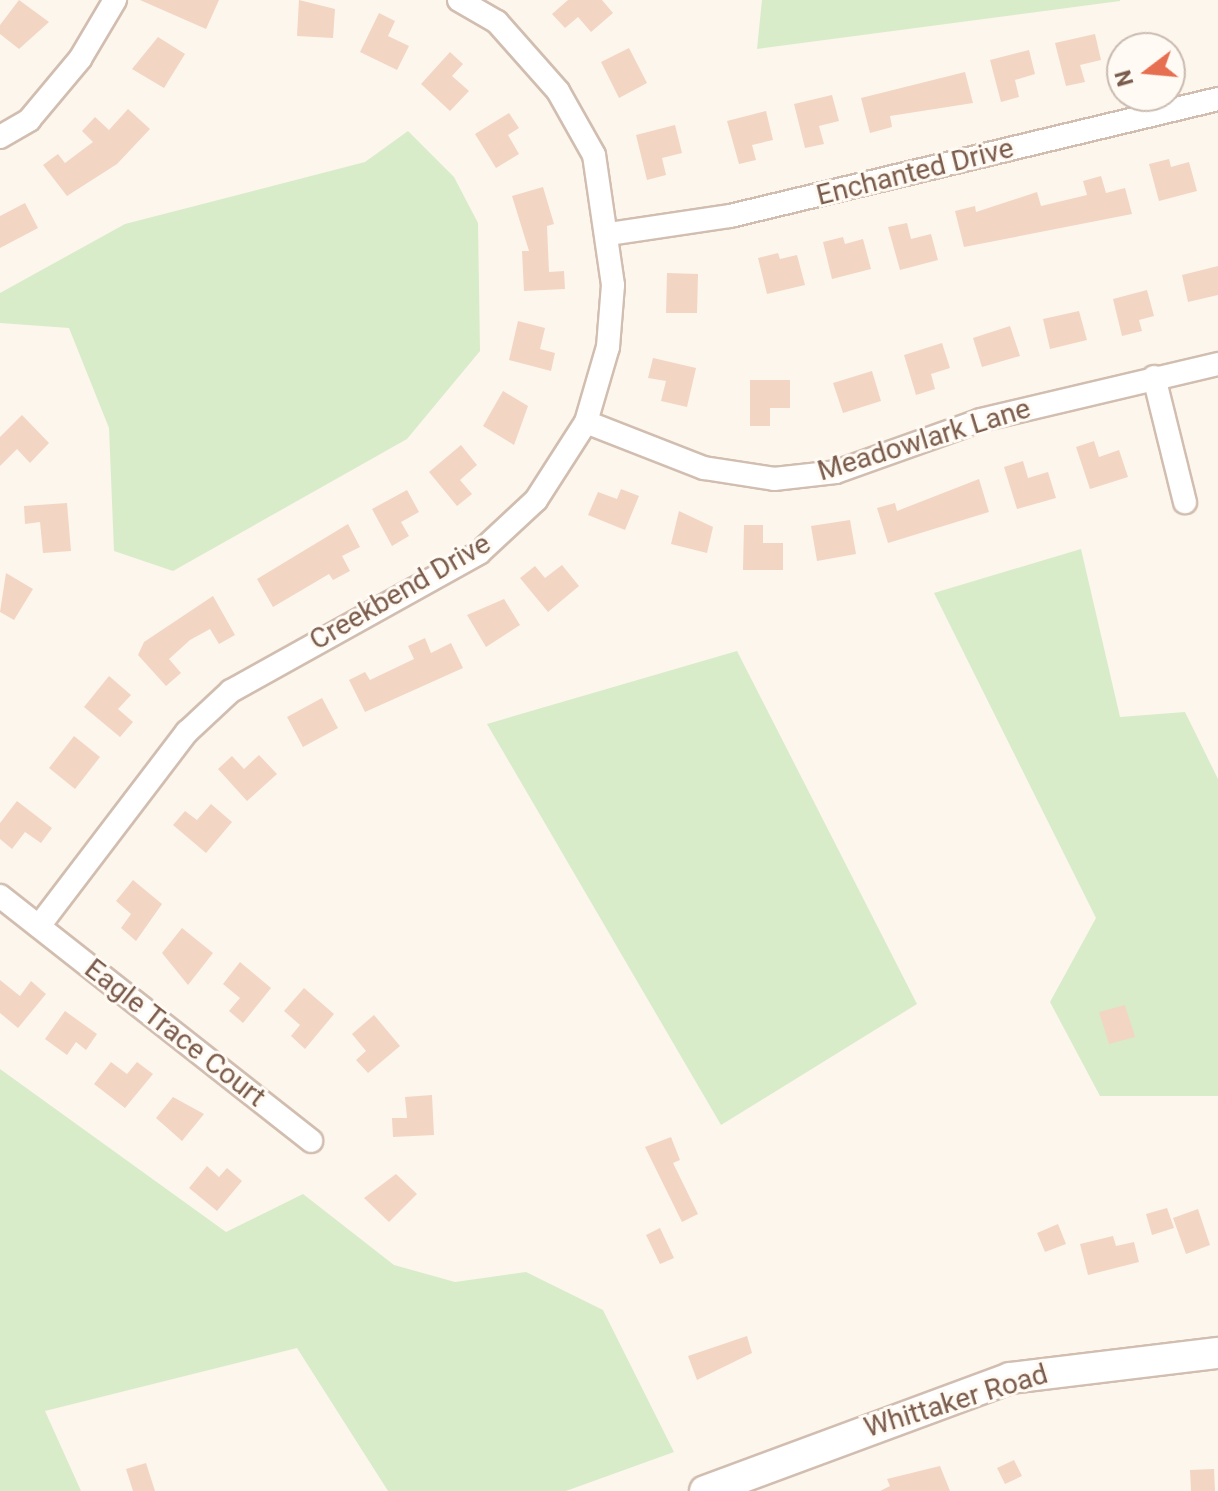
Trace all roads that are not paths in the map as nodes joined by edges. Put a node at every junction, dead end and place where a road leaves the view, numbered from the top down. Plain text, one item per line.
1 (115, 0) edge
2 (459, 0) edge
3 (1218, 99) edge
4 (0, 137) edge
5 (609, 234) junction
6 (1218, 364) edge
7 (1154, 377) junction
8 (586, 422) junction
9 (1185, 502) dead end
10 (0, 896) edge
11 (39, 926) junction
12 (311, 1141) dead end
13 (1218, 1353) edge
14 (705, 1491) edge

1 - 4 street
2 - 5 street, Creekbend Drive
3 - 5 street, Enchanted Drive
5 - 8 street, Creekbend Drive
6 - 7 street, Meadowlark Lane
7 - 8 street, Meadowlark Lane
7 - 9 street
8 - 11 street, Creekbend Drive
10 - 11 street, Eagle Trace Court
11 - 12 street, Eagle Trace Court
13 - 14 main road, Whittaker Road

